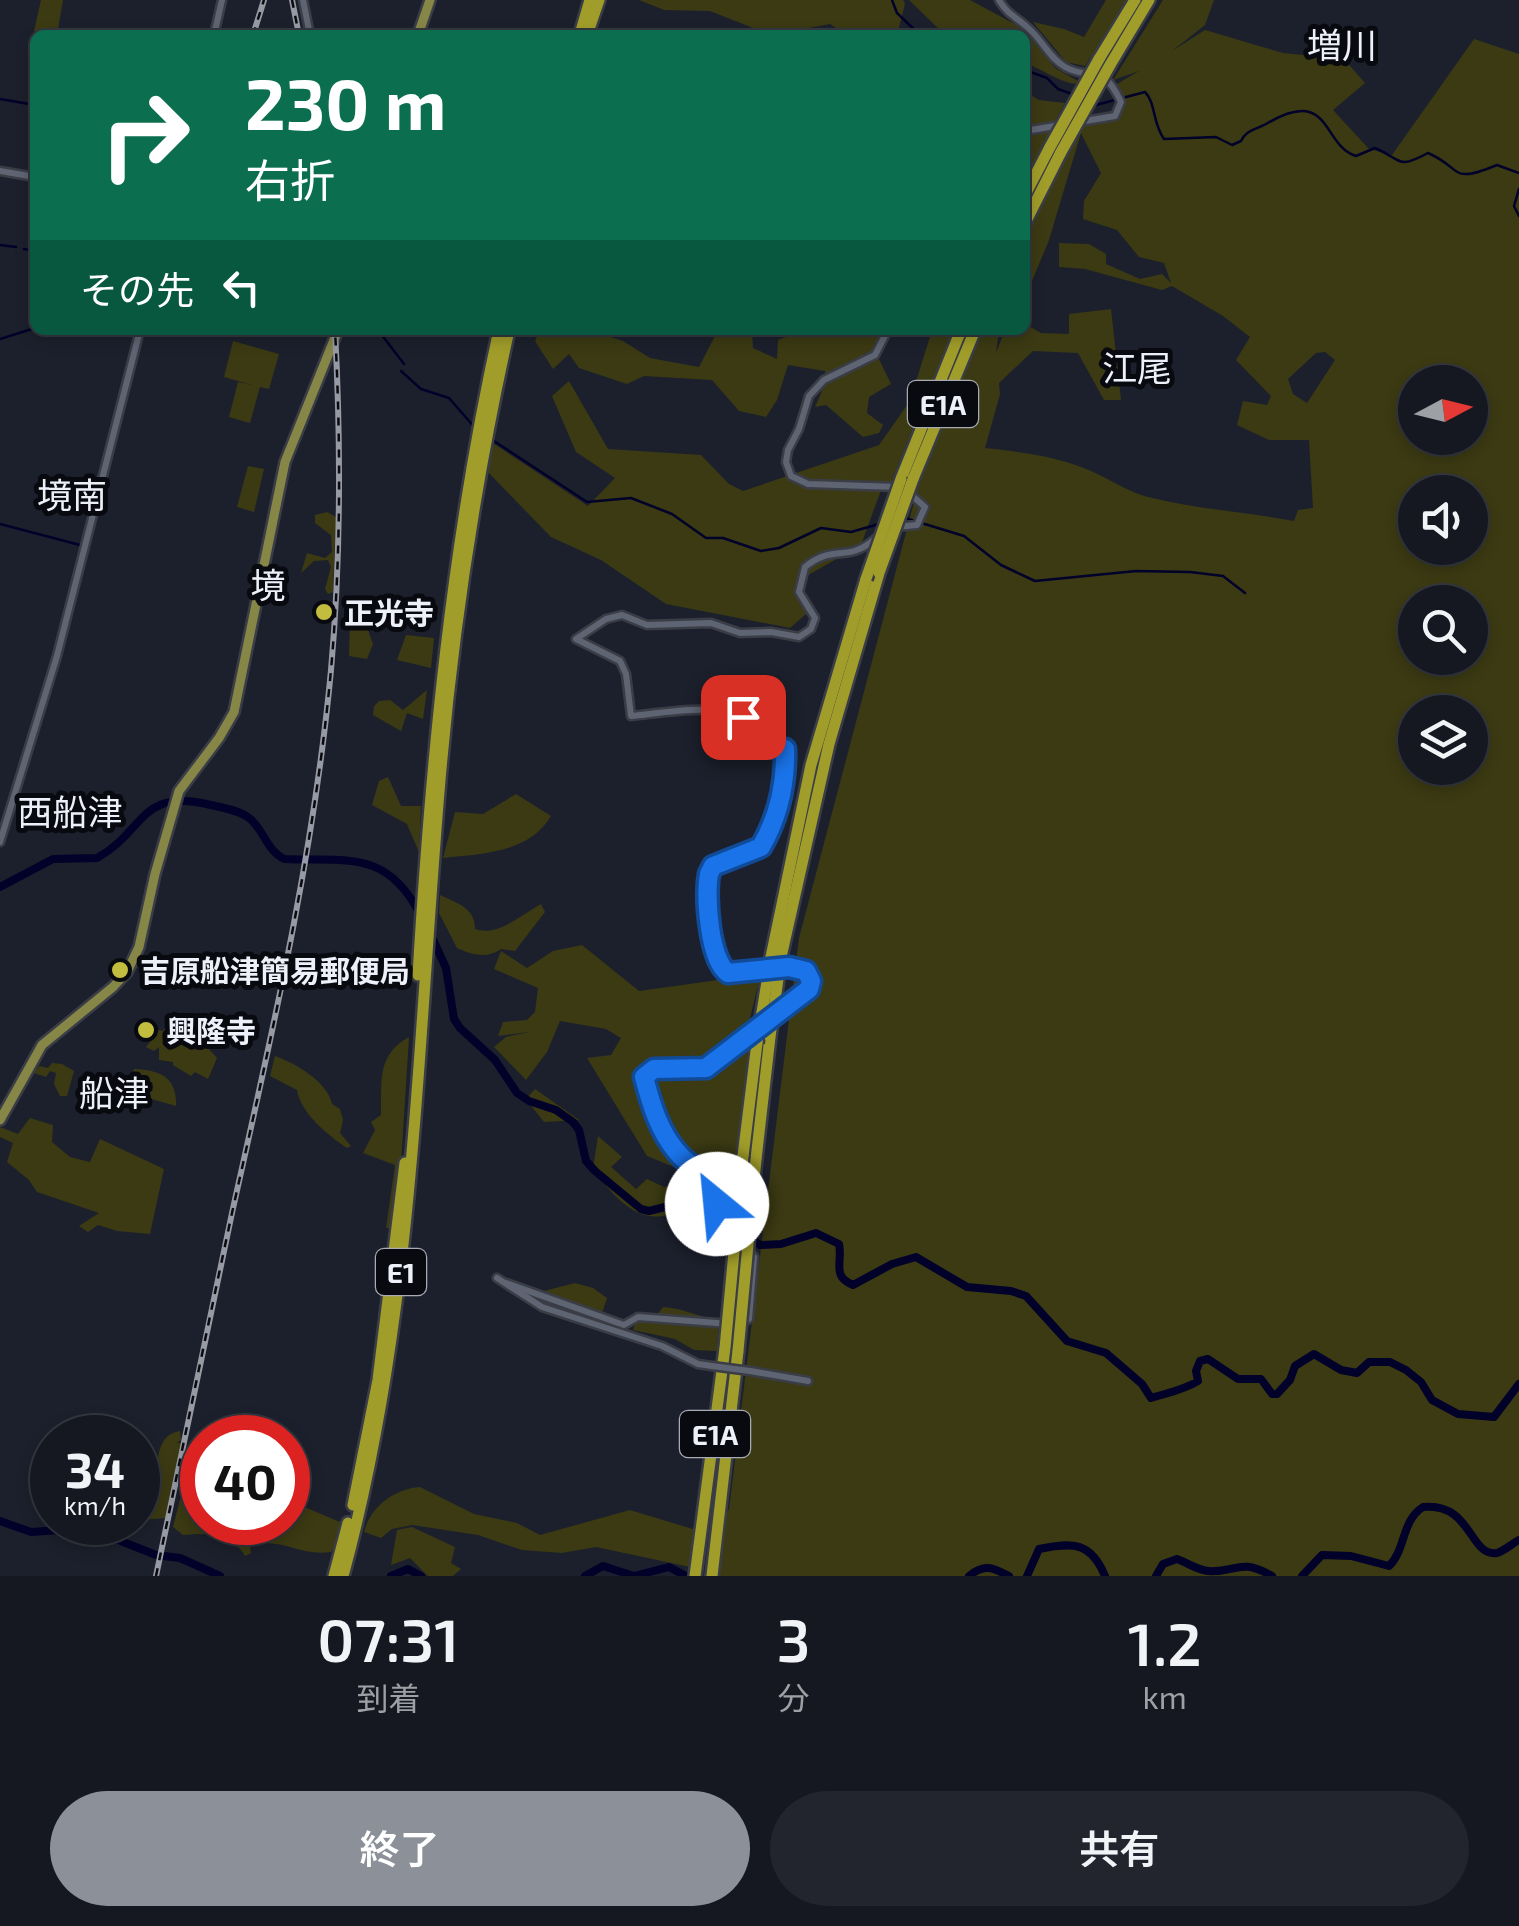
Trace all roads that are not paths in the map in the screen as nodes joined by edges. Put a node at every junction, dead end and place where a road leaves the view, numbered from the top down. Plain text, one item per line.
1 (222, 0) edge
2 (304, 0) edge
3 (430, 0) edge
4 (590, 0) edge
5 (599, 0) edge
6 (1000, 0) edge
7 (1135, 0) edge
8 (1148, 0) edge
9 (215, 30) edge
10 (309, 30) edge
11 (420, 30) edge
12 (581, 30) edge
13 (589, 30) edge
14 (1105, 62) junction
15 (1030, 130) edge
16 (1055, 149) junction
17 (0, 171) edge
18 (30, 176) edge
19 (1030, 187) edge
20 (1030, 210) edge
21 (139, 335) edge
22 (336, 335) edge
23 (499, 335) edge
24 (505, 335) edge
25 (885, 335) edge
26 (959, 335) edge
27 (972, 335) edge
28 (500, 345) junction
29 (907, 479) junction
30 (0, 842) edge
31 (776, 957) junction
32 (0, 1120) edge
33 (497, 1278) dead end
34 (506, 1283) junction
35 (731, 1350) junction
36 (808, 1380) dead end
37 (360, 1489) junction
38 (334, 1576) edge
39 (342, 1576) edge
40 (695, 1576) edge
41 (712, 1576) edge

1 - 9 street
2 - 10 street
3 - 11 main road
4 - 12 highway
5 - 13 highway
6 - 15 street
7 - 14 highway
8 - 14 highway
14 - 16 highway, bridge
16 - 19 highway
16 - 20 highway
17 - 18 street
21 - 30 street
22 - 32 main road
23 - 28 highway, E1
24 - 28 highway, E1
25 - 34 street
26 - 29 highway, E1A
27 - 29 highway, E1A
28 - 37 highway, E1
29 - 31 highway, E1A, bridge
29 - 31 highway, E1A, bridge
31 - 35 highway, E1A, bridge
33 - 34 street
34 - 36 street, bridge
35 - 40 highway, E1A
35 - 41 highway, E1A
37 - 38 highway, E1
37 - 39 highway, E1

